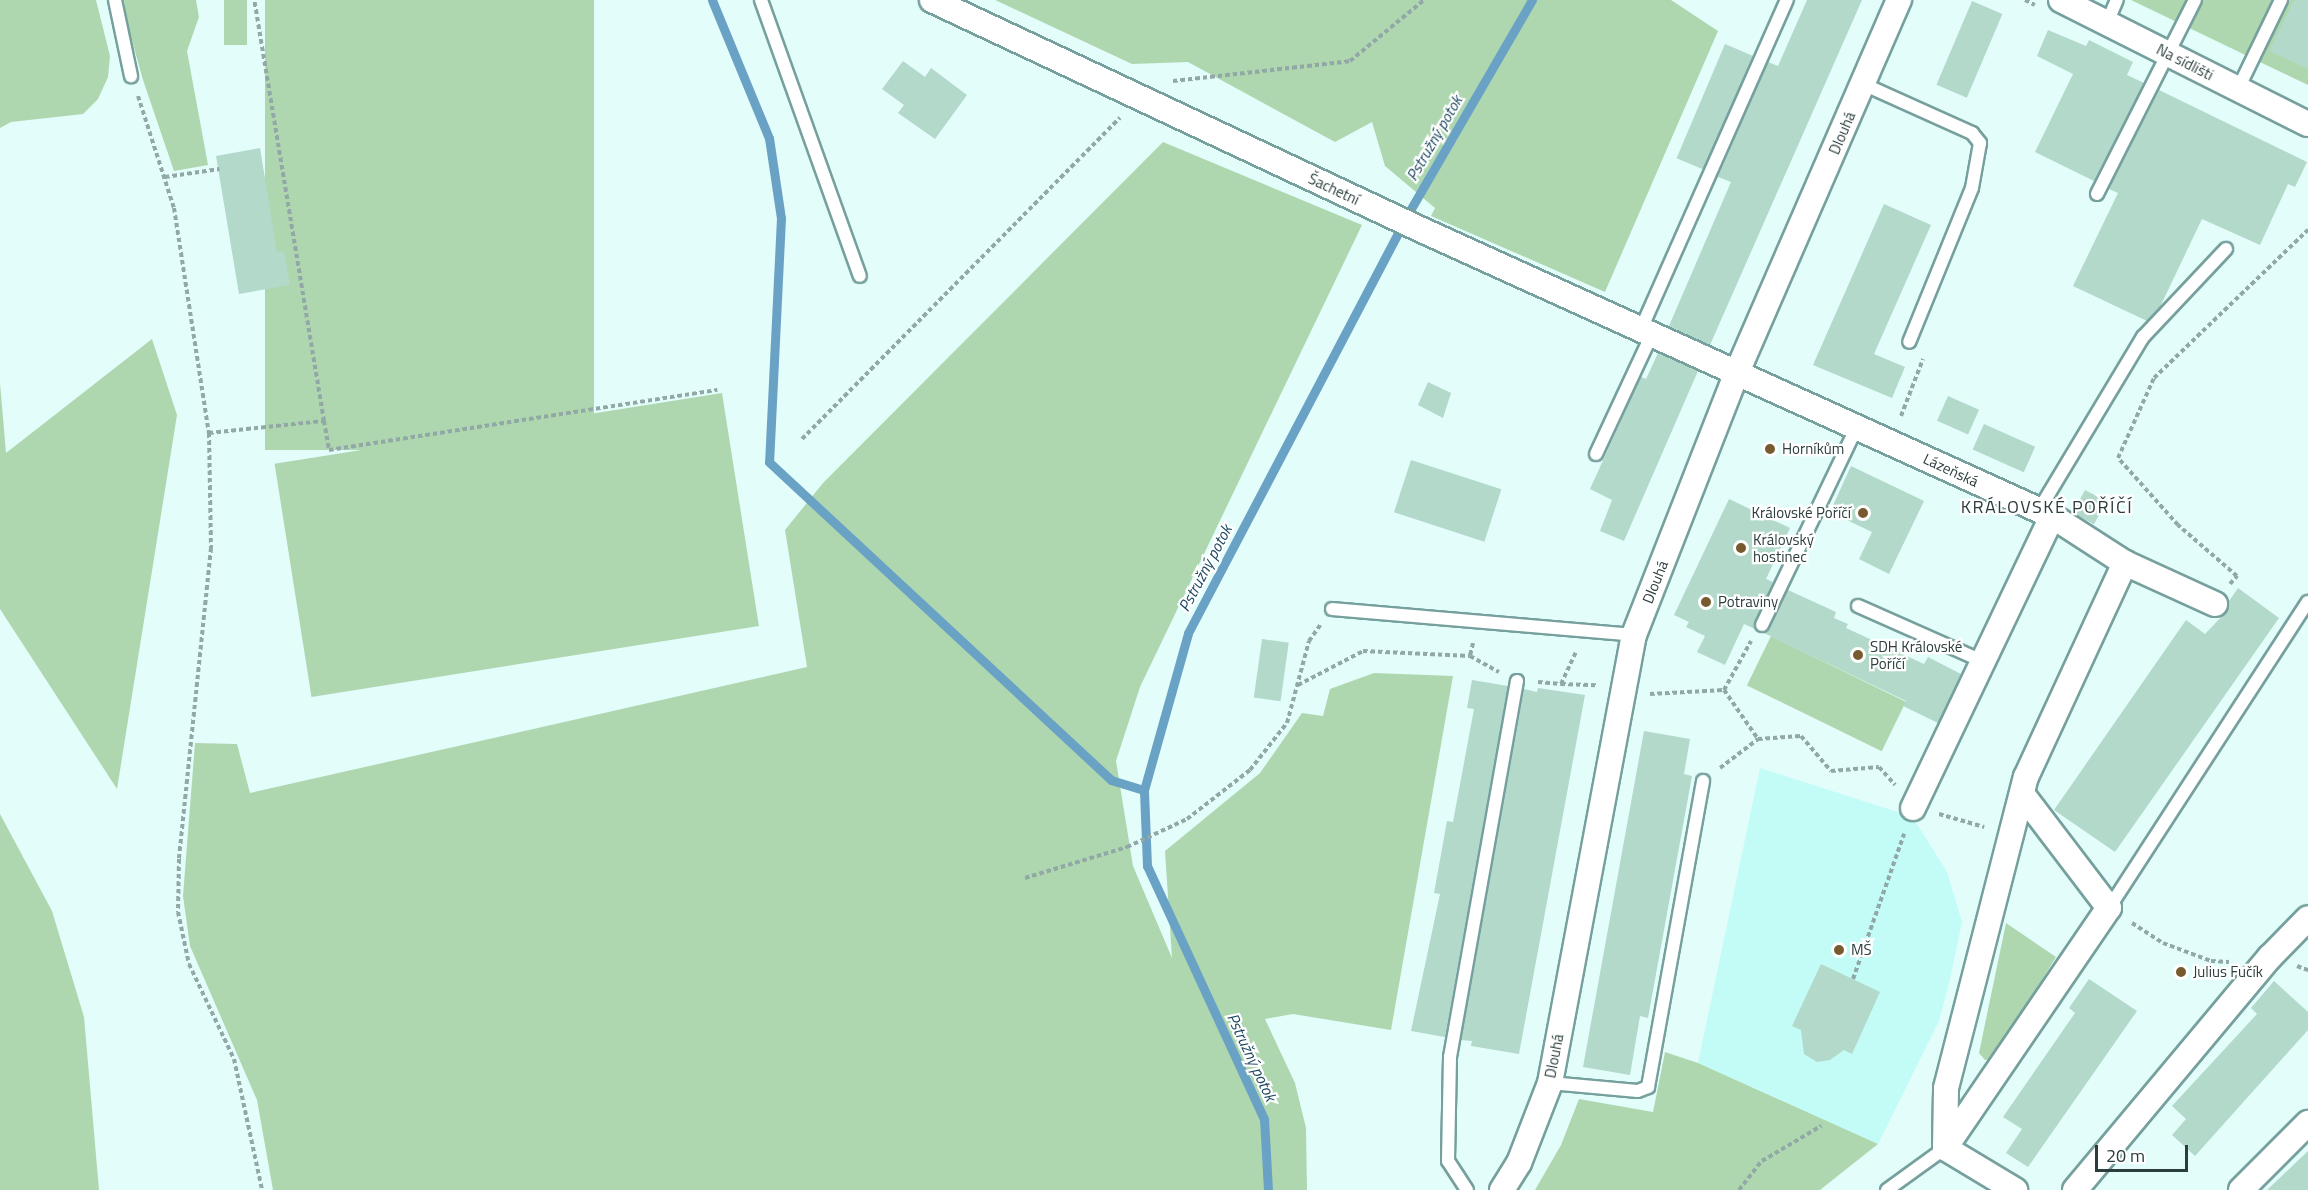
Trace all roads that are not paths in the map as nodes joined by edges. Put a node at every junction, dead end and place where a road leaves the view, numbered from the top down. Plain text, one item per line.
1 (115, 0) edge
2 (761, 0) edge
3 (932, 0) edge
4 (1786, 0) edge
5 (2061, 0) edge
6 (2117, 0) edge
7 (2195, 0) edge
8 (2281, 0) edge
9 (1896, 1) edge
10 (2107, 23) junction
11 (2169, 54) junction
12 (131, 76) road end
13 (1863, 84) junction
14 (2238, 88) junction
15 (2308, 123) edge
16 (2097, 194) dead end
17 (2226, 249) dead end
18 (860, 276) dead end
19 (1646, 332) junction
20 (1910, 342) road end
21 (1738, 370) junction
22 (1857, 426) junction
23 (1596, 454) dead end
24 (2046, 513) junction
25 (2125, 562) junction
26 (2308, 602) edge
27 (2215, 603) road end
28 (1858, 606) dead end
29 (1332, 609) road end
30 (1762, 625) road end
31 (1634, 635) junction
32 (1982, 661) junction
33 (1516, 681) dead end
34 (1703, 781) road end
35 (2022, 794) junction
36 (1913, 807) road end
37 (2109, 908) junction
38 (2308, 918) edge
39 (1550, 1083) junction
40 (2308, 1123) edge
41 (1945, 1148) junction
42 (1467, 1190) edge
43 (1502, 1190) edge
44 (1887, 1190) edge
45 (2015, 1190) edge
46 (2075, 1190) edge
47 (2241, 1190) edge

1 - 12 lane
2 - 18 lane
3 - 19 street, Šachetní
4 - 19 lane
5 - 10 street, Na sídlišti
6 - 10 lane
7 - 11 lane
8 - 14 lane
9 - 13 street, Dlouhá
10 - 11 street, Na sídlišti
11 - 14 street, Na sídlišti
11 - 16 lane
13 - 20 lane
13 - 21 street, Dlouhá
14 - 15 street, Na sídlišti
17 - 24 lane
19 - 21 street, Šachetní
19 - 23 lane
21 - 22 street, Lázeňská
21 - 31 street, Dlouhá
22 - 24 street, Lázeňská
22 - 30 lane
24 - 25 street, Lázeňská
24 - 32 street
25 - 27 street, Lázeňská
25 - 35 street
26 - 37 lane
28 - 32 lane
29 - 31 lane
31 - 39 street, Dlouhá
32 - 36 street
33 - 42 lane
34 - 39 lane
35 - 37 street
35 - 41 street
37 - 41 street
38 - 46 street
39 - 43 street, Dlouhá
40 - 47 street
41 - 44 lane
41 - 45 street

